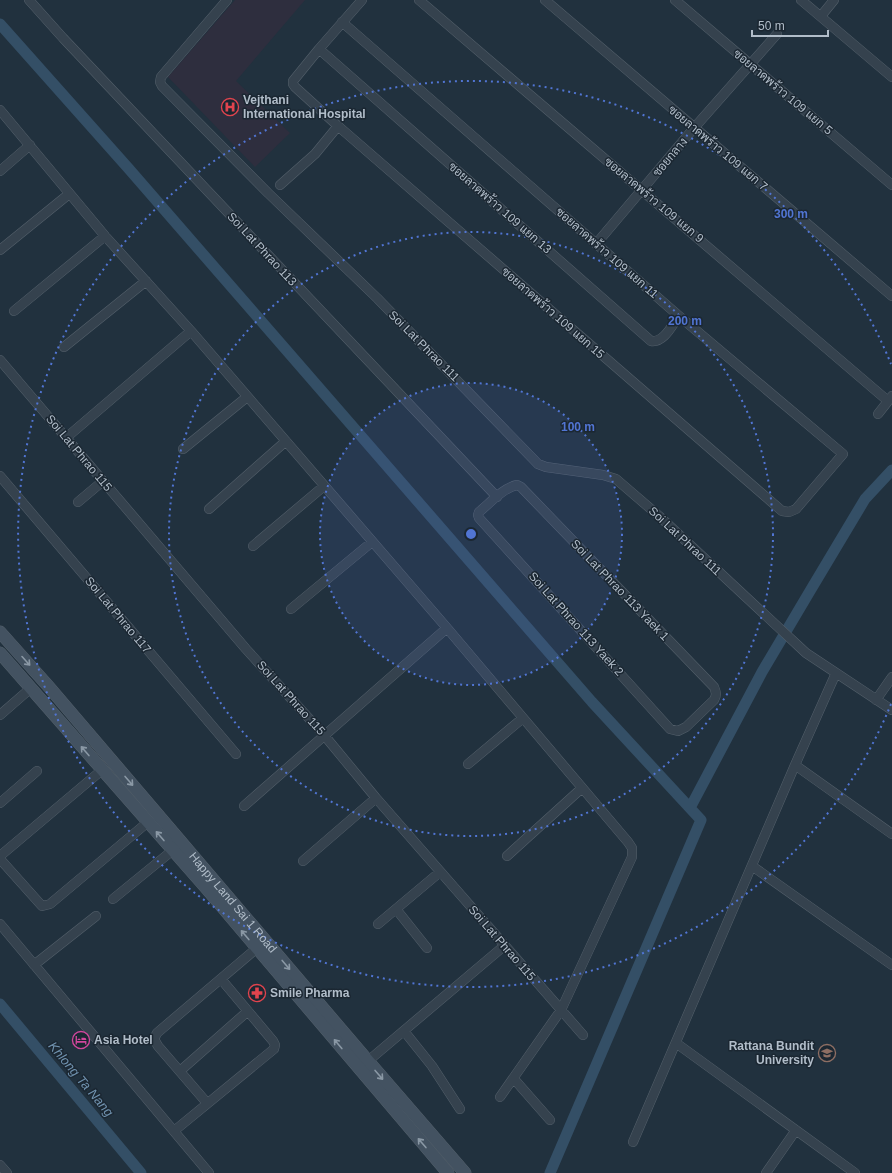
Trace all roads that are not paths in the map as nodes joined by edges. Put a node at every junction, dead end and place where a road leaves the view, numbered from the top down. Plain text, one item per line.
1 (29, 0) edge
2 (227, 0) edge
3 (362, 0) edge
4 (419, 0) edge
5 (544, 0) edge
6 (675, 0) edge
7 (801, 0) edge
8 (834, 0) edge
9 (821, 16) junction
10 (342, 22) junction
11 (777, 34) dead end
12 (319, 49) junction
13 (751, 65) junction
14 (892, 77) edge
15 (0, 110) edge
16 (338, 126) junction
17 (694, 128) junction
18 (30, 145) junction
19 (0, 170) edge
20 (280, 185) dead end
21 (892, 185) edge
22 (642, 190) junction
23 (70, 194) junction
24 (105, 236) junction
25 (596, 244) junction
26 (0, 250) edge
27 (146, 281) junction
28 (892, 296) edge
29 (14, 311) dead end
30 (679, 316) junction
31 (191, 331) junction
32 (64, 347) dead end
33 (0, 360) edge
34 (247, 397) junction
35 (890, 398) edge
36 (878, 414) dead end
37 (67, 437) junction
38 (286, 441) junction
39 (183, 449) dead end
40 (0, 476) edge
41 (103, 481) junction
42 (817, 485) joint
43 (324, 486) junction
44 (497, 497) junction
45 (78, 502) dead end
46 (209, 509) dead end
47 (372, 542) junction
48 (253, 546) dead end
49 (291, 609) dead end
50 (447, 628) junction
51 (0, 632) edge
52 (0, 653) edge
53 (836, 672) junction
54 (892, 678) edge
55 (31, 688) junction
56 (876, 700) junction
57 (892, 710) edge
58 (0, 715) edge
59 (697, 716) joint
60 (523, 718) junction
61 (324, 735) junction
62 (236, 754) dead end
63 (112, 760) junction
64 (468, 764) dead end
65 (795, 765) junction
66 (102, 770) junction
67 (37, 771) dead end
68 (582, 788) junction
69 (376, 798) junction
70 (0, 803) edge
71 (244, 806) dead end
72 (148, 822) junction
73 (892, 834) edge
74 (173, 850) junction
75 (507, 856) dead end
76 (0, 857) edge
77 (303, 861) dead end
78 (752, 866) junction
79 (440, 872) junction
80 (113, 899) dead end
81 (396, 909) junction
82 (96, 916) dead end
83 (0, 924) edge
84 (378, 924) dead end
85 (262, 945) junction
86 (504, 946) junction
87 (427, 948) dead end
88 (34, 965) junction
89 (892, 965) edge
90 (221, 979) junction
91 (293, 982) junction
92 (561, 1010) junction
93 (248, 1011) junction
94 (404, 1030) junction
95 (583, 1035) dead end
96 (676, 1043) junction
97 (368, 1061) junction
98 (180, 1070) junction
99 (514, 1079) junction
100 (500, 1097) dead end
101 (207, 1103) junction
102 (460, 1109) dead end
103 (550, 1120) dead end
104 (796, 1130) junction
105 (174, 1131) junction
106 (633, 1142) dead end
107 (0, 1164) edge
108 (7, 1173) edge
109 (209, 1173) edge
110 (448, 1173) edge
111 (465, 1173) edge
112 (766, 1173) edge
113 (856, 1173) edge

1 - 44 street, Soi Lat Phrao 113
2 - 53 street, Soi Lat Phrao 111
3 - 10 street
4 - 22 street, ซอยลาดพร้าว 109 แยก 9
5 - 17 street, ซอยลาดพร้าว 109 แยก 7
6 - 13 street, ซอยลาดพร้าว 109 แยก 5
7 - 9 street
8 - 9 street
9 - 14 street
10 - 12 street
10 - 25 street, ซอยลาดพร้าว 109 แยก 11
11 - 13 street, ซอยกลาง
12 - 16 street, ซอยลาดพร้าว 109 แยก 15
12 - 30 street, ซอยลาดพร้าว 109 แยก 13
13 - 17 street, ซอยกลาง
13 - 21 street, ซอยลาดพร้าว 109 แยก 5
15 - 18 street
16 - 20 street
16 - 42 street, ซอยลาดพร้าว 109 แยก 15
17 - 22 street, ซอยกลาง
17 - 28 street, ซอยลาดพร้าว 109 แยก 7
18 - 19 street
18 - 23 street
22 - 25 street, ซอยกลาง
22 - 35 street, ซอยลาดพร้าว 109 แยก 9
23 - 24 street
23 - 26 street
24 - 27 street
24 - 29 street
25 - 30 street, ซอยลาดพร้าว 109 แยก 11
27 - 31 street
27 - 32 street
30 - 42 street, ซอยลาดพร้าว 109 แยก 11
31 - 34 street
31 - 37 street
33 - 37 street, Soi Lat Phrao 115
34 - 38 street
34 - 39 street
35 - 36 street
37 - 41 street, Soi Lat Phrao 115
38 - 43 street
38 - 46 street
40 - 62 street, Soi Lat Phrao 117
41 - 45 street
41 - 61 street, Soi Lat Phrao 115
43 - 47 street
43 - 48 street
44 - 59 street, Soi Lat Phrao 113 Yaek 1
44 - 59 street, Soi Lat Phrao 113 Yaek 2
47 - 49 street
47 - 50 street
50 - 60 street
50 - 61 street
51 -> 63 street, Happy Land Sai 1 Road
52 - 55 street, Happy Land Sai 1 Road
53 - 56 street, Soi Lat Phrao 111
53 - 65 street
54 - 56 street
55 - 58 street
66 -> 55 street, Happy Land Sai 1 Road
56 - 57 street, Soi Lat Phrao 111
60 - 64 street
60 - 68 street
61 - 69 street, Soi Lat Phrao 115
61 - 71 street
63 - 66 street
63 -> 85 street, Happy Land Sai 1 Road
65 - 73 street
65 - 78 street
66 - 72 street, Happy Land Sai 1 Road
66 - 76 street
67 - 70 street
68 - 75 street
68 - 92 street
69 - 77 street
69 - 79 street, Soi Lat Phrao 115
74 -> 72 street, Happy Land Sai 1 Road
72 - 76 street
74 - 80 street
85 -> 74 street, Happy Land Sai 1 Road
78 - 89 street
78 - 96 street
79 - 81 street
79 - 86 street, Soi Lat Phrao 115
81 - 84 street
81 - 87 street
82 - 88 street
83 - 88 street
85 - 90 street
85 - 91 street, Happy Land Sai 1 Road
86 - 92 street, Soi Lat Phrao 115
86 - 94 street
88 - 105 street
90 - 93 street
90 - 98 street
91 - 97 street, Happy Land Sai 1 Road
110 -> 91 street, Happy Land Sai 1 Road
92 - 95 street, Soi Lat Phrao 115
92 - 99 street
93 - 98 street
93 - 101 street
94 - 97 street
94 - 102 street
96 - 104 street
96 - 106 street
97 -> 111 street, Happy Land Sai 1 Road
98 - 101 street
99 - 100 street
99 - 103 street
101 - 105 street
104 - 112 street
104 - 113 street
105 - 109 street
107 - 108 street

